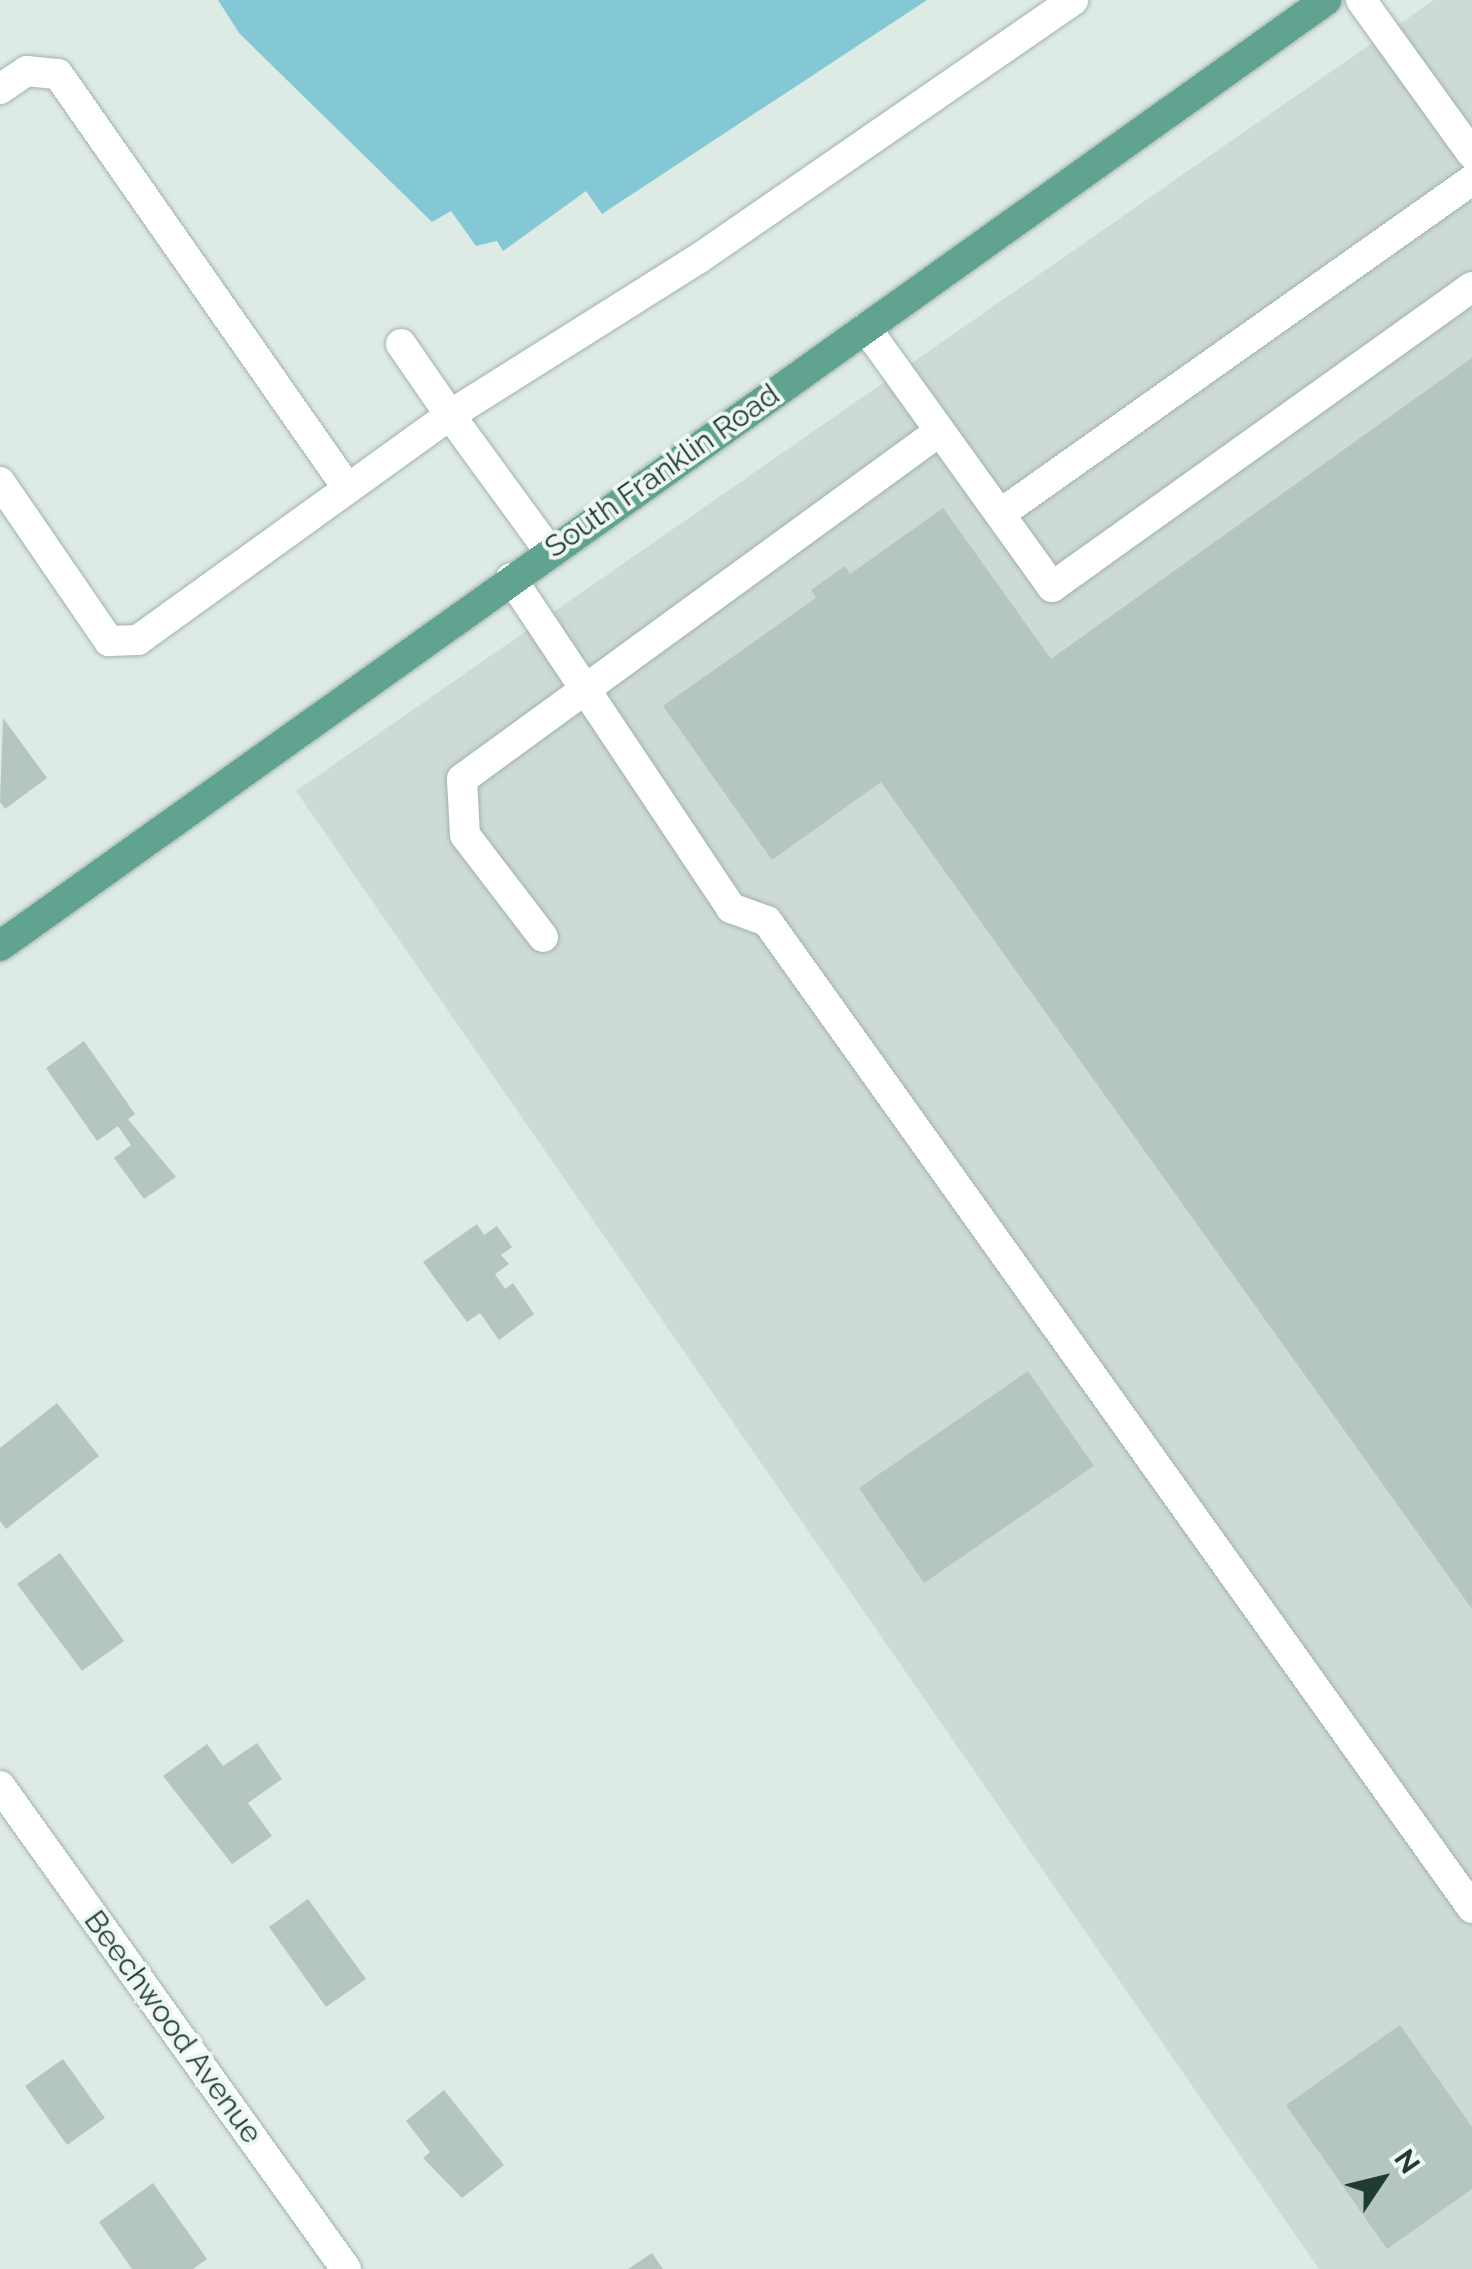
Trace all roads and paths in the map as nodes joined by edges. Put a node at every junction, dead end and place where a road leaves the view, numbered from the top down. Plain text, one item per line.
1 (1072, 0) edge
2 (1326, 0) edge
3 (1361, 0) edge
4 (0, 89) edge
5 (1472, 154) edge
6 (1472, 180) edge
7 (1472, 286) edge
8 (866, 328) junction
9 (401, 344) dead end
10 (450, 416) junction
11 (940, 431) junction
12 (0, 482) edge
13 (346, 486) junction
14 (1000, 514) junction
15 (549, 551) junction
16 (511, 578) junction
17 (587, 684) junction
18 (543, 937) dead end
19 (0, 946) edge
20 (0, 1786) edge
21 (1472, 1908) edge
22 (346, 2269) edge

1 - 10 street
2 - 8 main road, South Franklin Road
3 - 5 street
4 - 13 street
6 - 14 street
7 - 14 street
8 - 11 street
8 - 15 main road, South Franklin Road
9 - 10 street
10 - 13 street
10 - 15 street
11 - 14 street
11 - 17 street
12 - 13 street
15 - 16 main road, South Franklin Road
16 - 17 street
16 - 19 main road, South Franklin Road
17 - 18 street
17 - 21 street
20 - 22 street, Beechwood Avenue

